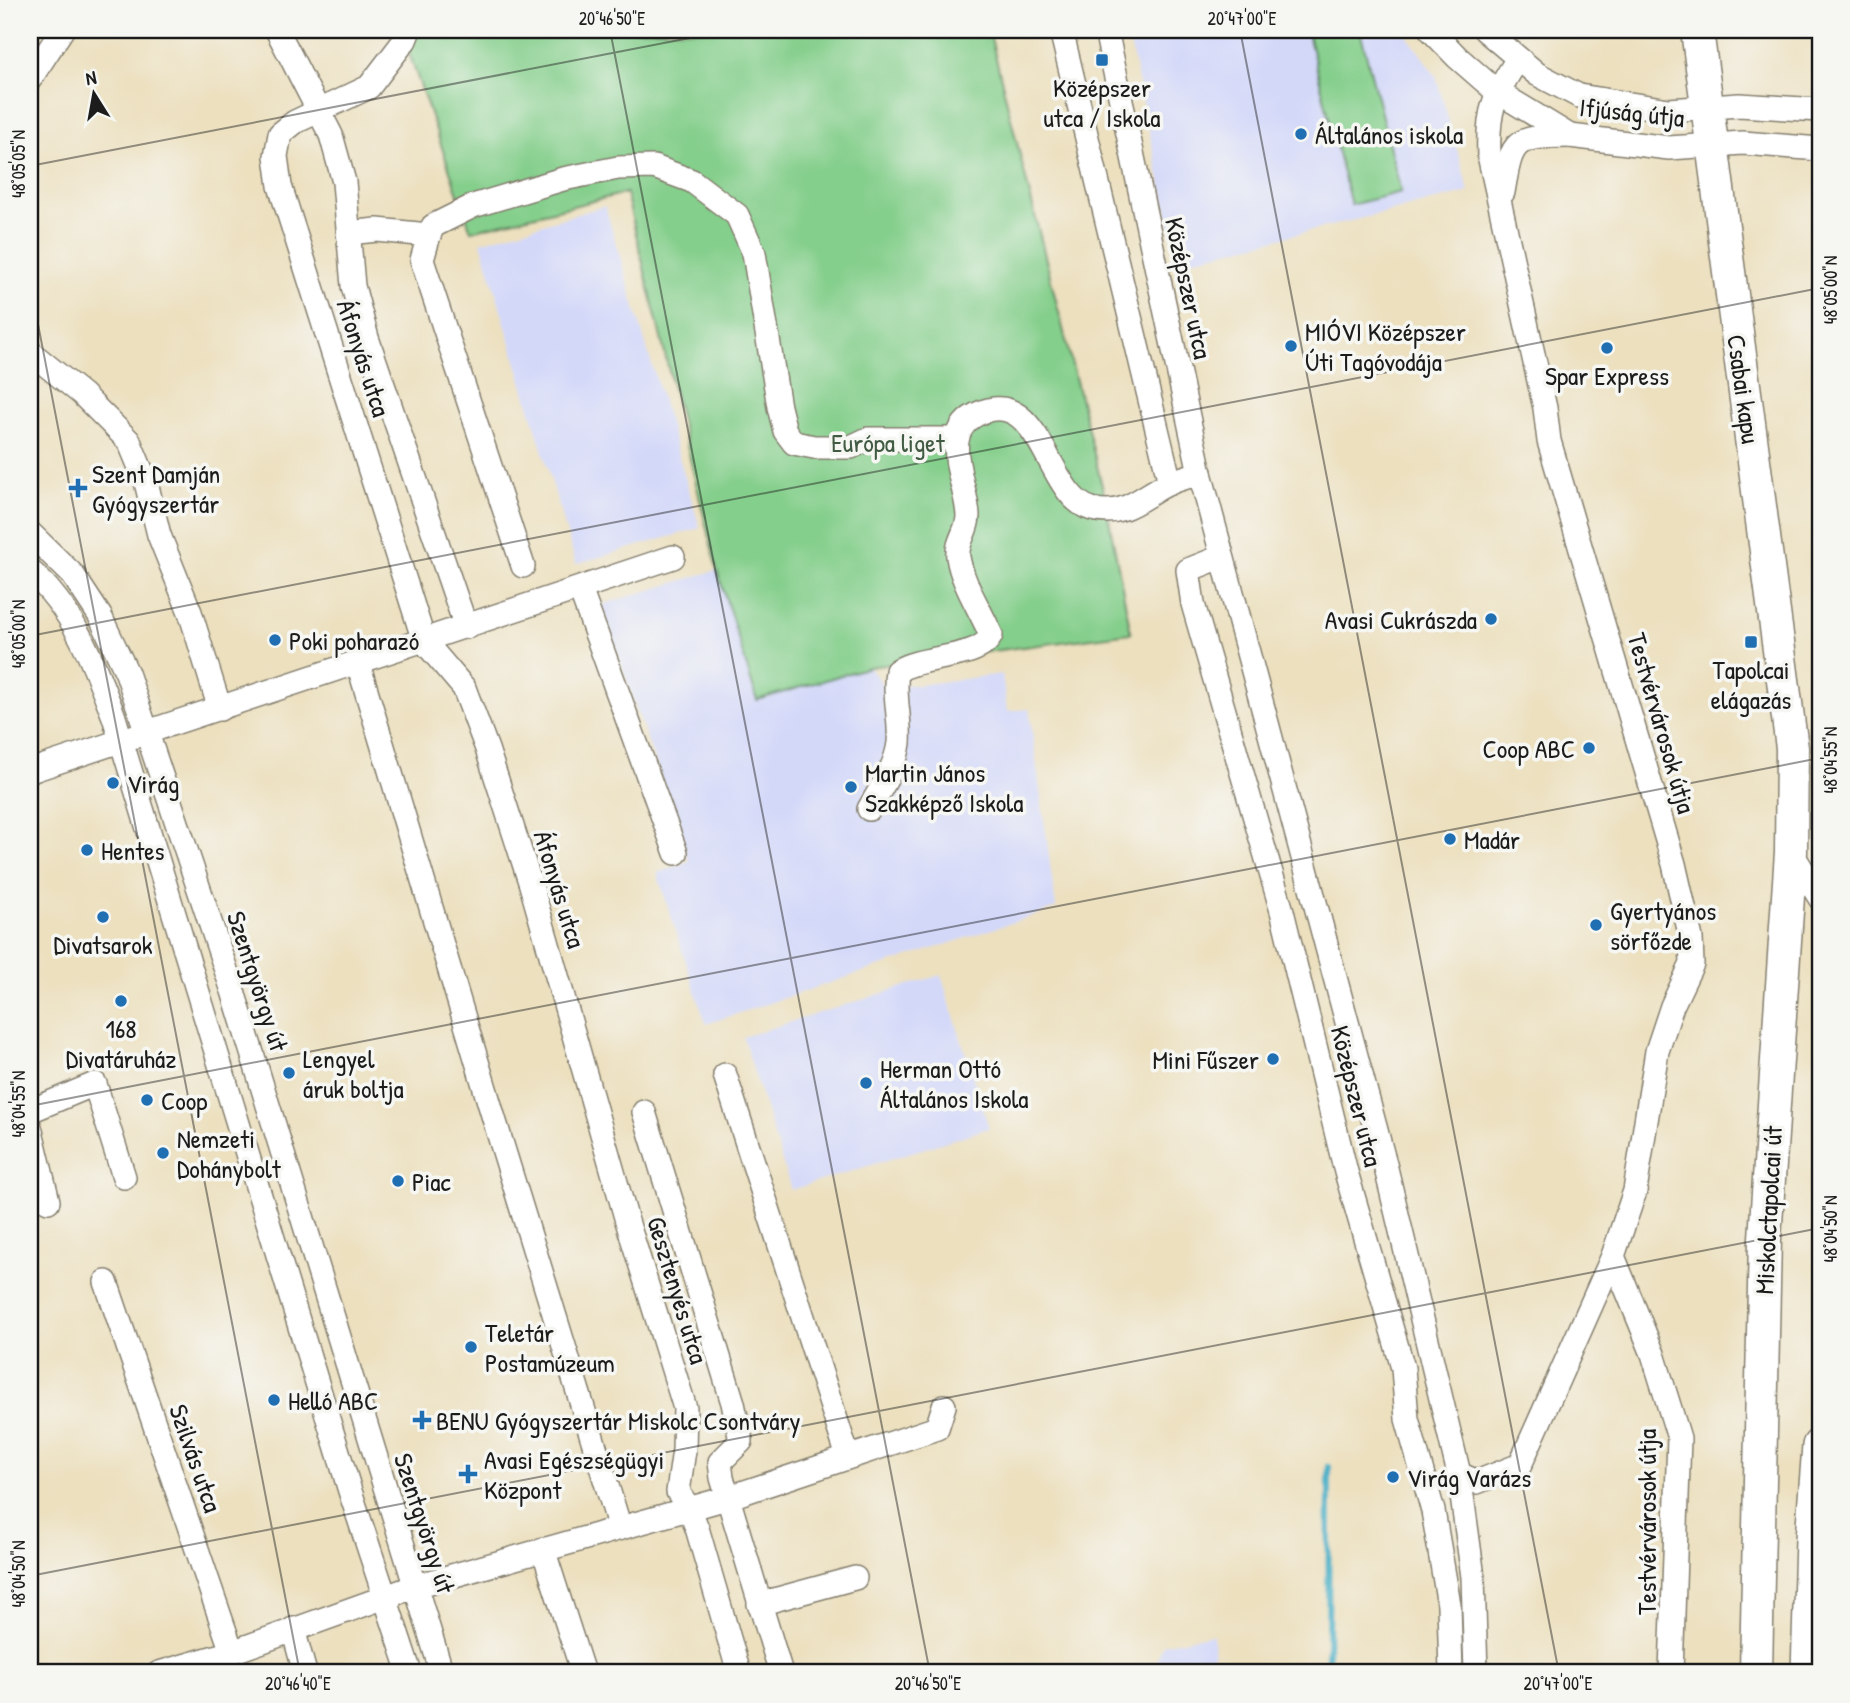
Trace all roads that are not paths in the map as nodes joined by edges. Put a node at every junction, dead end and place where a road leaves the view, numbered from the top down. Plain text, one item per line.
1 (62, 30) edge
2 (277, 30) edge
3 (409, 30) edge
4 (1061, 30) edge
5 (1106, 30) edge
6 (1431, 30) edge
7 (1485, 30) edge
8 (1697, 30) edge
9 (1518, 60) junction
10 (30, 79) edge
11 (1496, 91) junction
12 (1707, 108) junction
13 (1820, 110) edge
14 (319, 112) junction
15 (1570, 136) junction
16 (1713, 146) junction
17 (1820, 149) edge
18 (1501, 202) junction
19 (348, 233) junction
20 (429, 235) junction
21 (30, 352) edge
22 (955, 439) junction
23 (1199, 473) junction
24 (1170, 483) junction
25 (30, 533) edge
26 (673, 557) dead end
27 (1221, 557) junction
28 (523, 566) dead end
29 (30, 571) edge
30 (580, 589) junction
31 (466, 627) junction
32 (424, 641) junction
33 (358, 663) junction
34 (220, 709) junction
35 (148, 733) junction
36 (121, 741) junction
37 (1792, 748) joint
38 (30, 771) edge
39 (869, 809) dead end
40 (1791, 852) junction
41 (677, 853) dead end
42 (1820, 898) edge
43 (725, 1075) dead end
44 (588, 1088) joint
45 (30, 1111) edge
46 (644, 1112) dead end
47 (30, 1127) edge
48 (124, 1177) dead end
49 (48, 1201) dead end
50 (1613, 1256) junction
51 (106, 1282) dead end
52 (944, 1406) dead end
53 (1441, 1409) junction
54 (1407, 1419) junction
55 (1820, 1446) edge
56 (848, 1457) junction
57 (1458, 1474) junction
58 (727, 1498) junction
59 (689, 1508) junction
60 (620, 1528) junction
61 (543, 1549) junction
62 (855, 1578) dead end
63 (416, 1586) junction
64 (385, 1597) junction
65 (758, 1604) junction
66 (293, 1629) junction
67 (232, 1652) junction
68 (159, 1673) edge
69 (305, 1673) edge
70 (410, 1673) edge
71 (442, 1673) edge
72 (583, 1673) edge
73 (739, 1673) edge
74 (781, 1673) edge
75 (1451, 1673) edge
76 (1476, 1673) edge
77 (1671, 1673) edge
78 (1756, 1673) edge
79 (1809, 1673) edge

1 - 10 street
2 - 14 street, Áfonyás utca
3 - 14 street
4 - 24 street
5 - 23 street, Középszer utca
6 - 11 street, Ifjúság útja
7 - 9 street, Ifjúság útja
8 - 12 street, Csabai kapu
9 - 11 street, Testvérvárosok útja
9 - 12 street, Ifjúság útja
11 - 15 street, Ifjúság útja
11 - 18 street, Testvérvárosok útja
12 - 13 street, Ifjúság útja
12 - 16 street, Csabai kapu
14 - 19 street, Áfonyás utca
14 - 32 street, Áfonyás utca
15 - 16 street, Ifjúság útja
15 - 18 street, Testvérvárosok útja
16 - 17 street, Ifjúság útja
16 - 37 street, Csabai kapu
18 - 50 street, Testvérvárosok útja
19 - 20 street
19 - 31 street, Áfonyás utca
20 - 22 street
20 - 28 street
21 - 34 street
22 - 24 street
22 - 39 street
23 - 24 street
23 - 27 street, Középszer utca
25 - 35 street, Szentgyörgy út
26 - 30 street
27 - 53 street, Középszer utca
27 - 54 street, Középszer utca
29 - 36 street
30 - 31 street
30 - 41 street
31 - 32 street
32 - 33 street
32 - 44 street, Áfonyás utca
33 - 34 street
33 - 60 street
34 - 35 street
35 - 36 street
35 - 63 street, Szentgyörgy út
36 - 38 street
36 - 64 street
37 - 40 street, Miskolctapolcai út
40 - 42 street
40 - 78 street, Miskolctapolcai út
43 - 56 street
44 - 59 street, Gesztenyés utca
45 - 48 street
46 - 58 street, Gesztenyés utca
47 - 49 street
50 - 57 street, Testvérvárosok útja
50 - 77 street, Testvérvárosok útja
51 - 67 street, Szilvás utca
52 - 56 street
53 - 54 street
53 - 57 street, Középszer utca
54 - 75 street, Középszer utca
55 - 79 main road
56 - 58 street
57 - 76 street, Középszer utca
58 - 59 street
58 - 65 street, Gesztenyés utca
59 - 60 street
59 - 73 street, Gesztenyés utca
60 - 61 street
61 - 63 street
61 - 72 street
62 - 65 street
63 - 64 street
63 - 71 street, Szentgyörgy út
64 - 66 street
64 - 70 street
65 - 74 street, Gesztenyés utca
66 - 67 street
66 - 69 street
67 - 68 street

